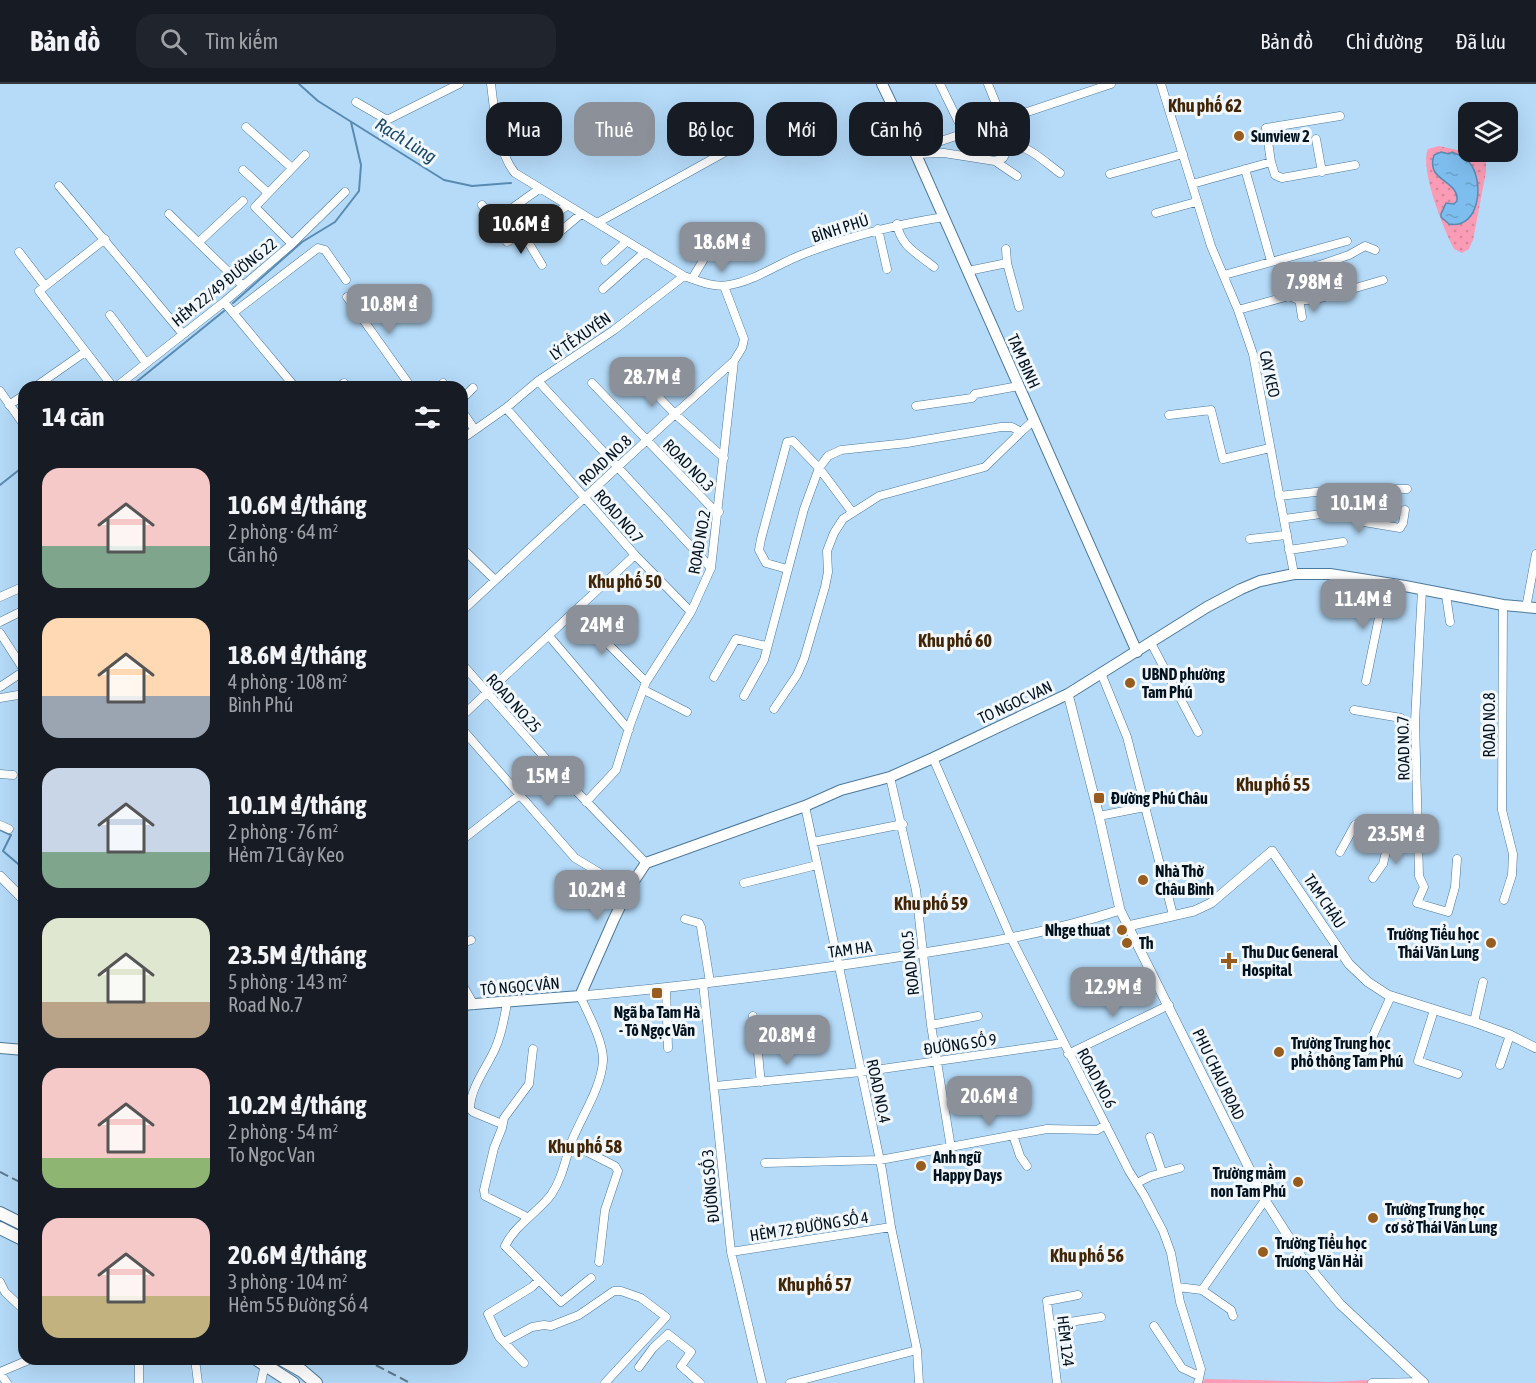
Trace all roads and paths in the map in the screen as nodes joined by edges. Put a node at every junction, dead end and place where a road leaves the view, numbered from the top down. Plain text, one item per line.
1 (459, 84) edge
2 (491, 84) edge
3 (882, 84) edge
4 (940, 84) edge
5 (988, 84) edge
6 (1111, 84) edge
7 (1161, 84) edge
8 (356, 102) dead end
9 (891, 102) edge
10 (995, 102) edge
11 (1030, 112) edge
12 (955, 115) edge
13 (1340, 116) dead end
14 (246, 127) dead end
15 (1316, 139) dead end
16 (943, 153) edge
17 (1183, 154) junction
18 (305, 155) dead end
19 (718, 156) edge
20 (917, 156) edge
21 (995, 161) junction
22 (1271, 162) junction
23 (1355, 165) dead end
24 (292, 168) junction
25 (1245, 169) junction
26 (243, 170) dead end
27 (1322, 172) junction
28 (1060, 173) dead end
29 (1110, 174) dead end
30 (1017, 176) dead end
31 (1192, 184) junction
32 (59, 186) dead end
33 (539, 189) junction
34 (345, 192) dead end
35 (268, 193) junction
36 (243, 201) dead end
37 (1196, 202) junction
38 (482, 205) dead end
39 (567, 206) junction
40 (1156, 213) dead end
41 (169, 214) dead end
42 (581, 214) junction
43 (944, 217) junction
44 (597, 223) junction
45 (897, 224) junction
46 (878, 229) junction
47 (744, 231) dead end
48 (522, 232) junction
49 (556, 235) dead end
50 (105, 238) junction
51 (1347, 240) dead end
52 (199, 242) junction
53 (507, 242) dead end
54 (626, 242) junction
55 (292, 244) junction
56 (1006, 249) dead end
57 (1375, 250) dead end
58 (19, 252) dead end
59 (645, 252) junction
60 (605, 261) dead end
61 (1271, 261) junction
62 (1007, 263) junction
63 (542, 265) dead end
64 (934, 267) dead end
65 (887, 269) dead end
66 (968, 271) junction
67 (1224, 275) junction
68 (688, 277) junction
69 (346, 280) dead end
70 (1383, 280) dead end
71 (243, 286) junction
72 (723, 286) junction
73 (42, 289) junction
74 (603, 289) dead end
75 (347, 297) dead end
76 (1299, 300) junction
77 (224, 302) junction
78 (1019, 307) dead end
79 (1238, 310) junction
80 (233, 313) junction
81 (110, 315) dead end
82 (1302, 317) dead end
83 (182, 333) junction
84 (85, 352) junction
85 (734, 361) junction
86 (146, 363) junction
87 (44, 381) edge
88 (110, 381) edge
89 (123, 381) edge
90 (290, 381) edge
91 (407, 381) edge
92 (538, 381) junction
93 (592, 382) dead end
94 (648, 386) dead end
95 (1019, 386) junction
96 (473, 388) dead end
97 (0, 391) edge
98 (468, 393) edge
99 (18, 399) edge
100 (9, 405) junction
101 (916, 406) dead end
102 (506, 408) junction
103 (675, 414) junction
104 (1169, 415) dead end
105 (18, 417) edge
106 (468, 420) edge
107 (1034, 420) junction
108 (475, 430) junction
109 (1021, 432) junction
110 (468, 435) edge
111 (646, 440) junction
112 (1270, 448) junction
113 (724, 458) junction
114 (618, 466) junction
115 (819, 468) junction
116 (1407, 489) dead end
117 (1279, 496) junction
118 (584, 497) junction
119 (1405, 510) dead end
120 (719, 512) junction
121 (852, 512) junction
122 (1284, 519) junction
123 (1287, 535) junction
124 (1250, 539) dead end
125 (1343, 542) dead end
126 (1289, 550) junction
127 (468, 554) edge
128 (1536, 554) edge
129 (635, 555) junction
130 (711, 568) junction
131 (787, 569) junction
132 (1294, 574) junction
133 (495, 580) junction
134 (1386, 583) junction
135 (18, 589) edge
136 (1422, 590) junction
137 (1446, 594) junction
138 (0, 597) edge
139 (468, 605) edge
140 (1503, 605) junction
141 (1531, 608) edge
142 (576, 612) junction
143 (691, 612) junction
144 (18, 613) edge
145 (0, 622) edge
146 (1450, 622) dead end
147 (0, 633) edge
148 (549, 636) junction
149 (3, 643) edge
150 (1151, 643) junction
151 (766, 646) junction
152 (1137, 652) junction
153 (18, 662) edge
154 (468, 671) edge
155 (1101, 673) junction
156 (18, 674) edge
157 (714, 677) dead end
158 (1366, 681) dead end
159 (645, 686) junction
160 (0, 687) edge
161 (488, 693) junction
162 (1068, 694) junction
163 (18, 695) edge
164 (744, 696) dead end
165 (0, 698) edge
166 (774, 709) dead end
167 (1354, 710) dead end
168 (468, 711) edge
169 (687, 712) dead end
170 (1415, 726) junction
171 (629, 730) junction
172 (1198, 732) dead end
173 (468, 736) edge
174 (933, 758) junction
175 (554, 768) junction
176 (0, 774) edge
177 (13, 775) dead end
178 (890, 777) junction
179 (520, 795) junction
180 (586, 802) junction
181 (805, 806) junction
182 (1145, 807) junction
183 (1099, 816) junction
184 (903, 824) junction
185 (0, 825) edge
186 (1355, 825) dead end
187 (9, 829) dead end
188 (468, 835) edge
189 (1389, 840) dead end
190 (813, 842) junction
191 (1340, 852) dead end
192 (1457, 859) dead end
193 (646, 863) junction
194 (817, 866) junction
195 (0, 876) edge
196 (1373, 878) dead end
197 (744, 883) dead end
198 (18, 890) edge
199 (628, 890) junction
200 (1504, 900) dead end
201 (1120, 910) junction
202 (1173, 915) junction
203 (685, 919) dead end
204 (1128, 926) junction
205 (1011, 938) junction
206 (471, 940) dead end
207 (468, 941) edge
208 (923, 953) junction
209 (839, 966) junction
210 (1483, 982) dead end
211 (706, 983) junction
212 (666, 988) junction
213 (468, 994) edge
214 (580, 996) junction
215 (1391, 996) junction
216 (507, 1003) junction
217 (468, 1005) edge
218 (474, 1005) junction
219 (1168, 1005) junction
220 (1434, 1010) junction
221 (753, 1016) dead end
222 (978, 1016) dead end
223 (1474, 1022) junction
224 (931, 1024) junction
225 (1510, 1035) junction
226 (1063, 1043) junction
227 (0, 1048) edge
228 (668, 1048) dead end
229 (1536, 1048) edge
230 (533, 1049) dead end
231 (18, 1050) edge
232 (1366, 1051) dead end
233 (1068, 1054) junction
234 (936, 1062) junction
235 (1500, 1065) dead end
236 (861, 1072) junction
237 (1458, 1074) dead end
238 (761, 1082) junction
239 (715, 1086) junction
240 (502, 1125) junction
241 (1106, 1125) junction
242 (1013, 1135) junction
243 (1150, 1137) dead end
244 (571, 1144) junction
245 (951, 1148) junction
246 (880, 1160) junction
247 (765, 1163) dead end
248 (1027, 1166) dead end
249 (1180, 1168) dead end
250 (1162, 1172) junction
251 (1137, 1183) junction
252 (1264, 1200) junction
253 (0, 1213) edge
254 (527, 1217) junction
255 (18, 1223) edge
256 (891, 1227) junction
257 (0, 1228) edge
258 (18, 1237) edge
259 (730, 1252) junction
260 (599, 1262) dead end
261 (591, 1278) dead end
262 (538, 1280) junction
263 (0, 1282) edge
264 (1178, 1287) junction
265 (1202, 1290) junction
266 (3, 1293) edge
267 (1078, 1295) dead end
268 (18, 1305) edge
269 (1233, 1316) dead end
270 (1101, 1317) dead end
271 (1051, 1325) junction
272 (1154, 1326) dead end
273 (504, 1342) junction
274 (917, 1350) junction
275 (524, 1363) dead end
276 (18, 1364) edge
277 (139, 1365) edge
278 (196, 1365) edge
279 (260, 1365) edge
280 (265, 1365) edge
281 (292, 1365) edge
282 (639, 1367) dead end
283 (0, 1372) edge
284 (1199, 1379) edge
285 (1424, 1382) edge
286 (7, 1383) edge
287 (139, 1383) edge
288 (198, 1383) edge
289 (261, 1383) edge
290 (292, 1383) edge
291 (315, 1383) edge
292 (605, 1383) edge
293 (700, 1383) edge
294 (762, 1383) edge
295 (790, 1383) edge
296 (919, 1383) edge
297 (1057, 1383) edge
298 (1372, 1383) edge

1 - 8 street
2 - 33 street
3 - 9 main road, TAM BINH
4 - 12 street
5 - 10 street
6 - 11 street
7 - 17 street, CAY KEO
13 - 22 street
14 - 24 street
15 - 27 street
16 - 21 street
17 - 29 street
17 - 31 street, CAY KEO
18 - 24 street
19 - 44 street
20 - 43 main road, TAM BINH
21 - 28 street
21 - 30 street
22 - 25 street
22 - 27 street
23 - 27 street
24 - 35 street
25 - 31 street
25 - 61 street
26 - 35 street
31 - 37 street, CAY KEO
32 - 50 street
33 - 38 street
33 - 39 street
34 - 55 street, HẺM 22/49 ĐƯỜNG 22
35 - 55 street
36 - 52 street
37 - 40 street
37 - 67 street, CAY KEO
39 - 42 street
39 - 48 street
41 - 52 street
42 - 44 street
42 - 49 street
43 - 45 street, BÌNH PHÚ
43 - 66 main road, TAM BINH
44 - 54 street
45 - 46 street, BÌNH PHÚ
45 - 64 street
46 - 65 street
46 - 72 street, BÌNH PHÚ
47 - 68 street, LÝ TẾ XUYÊN
48 - 53 street
48 - 63 street
50 - 73 street
50 - 83 street
51 - 61 street
52 - 71 street
54 - 59 street
54 - 60 street
55 - 71 street, HẺM 22/49 ĐƯỜNG 22
56 - 62 street
57 - 76 street
58 - 73 street
59 - 68 street
59 - 74 street
61 - 67 street
62 - 66 street
62 - 78 street
66 - 95 main road, TAM BINH
67 - 79 street, CAY KEO
68 - 72 street
68 - 92 street, LÝ TẾ XUYÊN
69 - 80 street
70 - 76 street
71 - 77 street, HẺM 22/49 ĐƯỜNG 22
72 - 85 street, ROAD NO.8
73 - 84 street
75 - 91 street
76 - 79 street
76 - 82 street
77 - 80 street
77 - 83 street, HẺM 22/49 ĐƯỜNG 22
79 - 112 street, CAY KEO
80 - 90 street
81 - 86 street
83 - 86 street, HẺM 22/49 ĐƯỜNG 22
84 - 87 street
84 - 88 street
85 - 103 street, ROAD NO.8
85 - 113 street, ROAD NO.2
86 - 89 street, HẺM 22/49 ĐƯỜNG 22
92 - 102 street, LÝ TẾ XUYÊN
92 - 114 street
93 - 111 street, ROAD NO.3
94 - 103 street
95 - 101 street
95 - 107 main road, TAM BINH
96 - 98 street
97 - 100 street
99 - 100 street
100 - 105 street
102 - 108 street, LÝ TẾ XUYÊN
102 - 118 street, ROAD NO.7
103 - 111 street, ROAD NO.8
103 - 113 street
104 - 112 street
106 - 108 street
107 - 109 street
107 - 152 main road, TAM BINH
108 - 110 street, LÝ TẾ XUYÊN
109 - 115 street
109 - 121 street
111 - 114 street, ROAD NO.8
111 - 120 street, ROAD NO.3
112 - 117 street, CAY KEO
113 - 120 street, ROAD NO.2
114 - 118 street, ROAD NO.8
114 - 130 street
115 - 121 street
115 - 131 street
115 - 131 street
116 - 117 street
117 - 122 street, CAY KEO
118 - 129 street, ROAD NO.7
118 - 133 street, ROAD NO.8
119 - 122 street
120 - 130 street, ROAD NO.2
121 - 166 street
122 - 123 street, CAY KEO
123 - 124 street
123 - 126 street, CAY KEO
125 - 126 street
126 - 132 street, CAY KEO
127 - 133 street
128 - 141 street
129 - 142 street
129 - 143 street, ROAD NO.7
130 - 143 street, ROAD NO.2
131 - 151 street
132 - 134 main road, TO NGOC VAN
132 - 150 main road, TO NGOC VAN
133 - 139 street, ROAD NO.8
134 - 136 main road, TO NGOC VAN
134 - 158 street
135 - 138 street
136 - 137 main road, TO NGOC VAN
136 - 170 street, ROAD NO.7
137 - 140 main road, TO NGOC VAN
137 - 146 street
140 - 141 main road, TO NGOC VAN
140 - 200 street, ROAD NO.8
142 - 148 street
142 - 159 street
143 - 159 street, ROAD NO.2
144 - 145 street
147 - 149 street
148 - 161 street
148 - 171 street
149 - 153 street
150 - 152 main road, TO NGOC VAN
150 - 172 street
151 - 157 street
151 - 164 street
152 - 155 main road, TO NGOC VAN
154 - 161 street, ROAD NO.25
155 - 162 main road, TO NGOC VAN
155 - 182 street
156 - 160 street
159 - 169 street
159 - 171 street, ROAD NO.2
161 - 168 street
161 - 175 street, ROAD NO.25
162 - 174 main road, TO NGOC VAN
162 - 183 street, PHU CHAU ROAD
163 - 165 street
167 - 170 street
170 - 192 street, ROAD NO.7
171 - 180 street, ROAD NO.2
173 - 179 street
174 - 178 main road, TO NGOC VAN
174 - 205 street, ROAD NO.6
175 - 179 street
175 - 180 street, ROAD NO.25
176 - 177 street
178 - 181 main road, TO NGOC VAN
178 - 184 street, ROAD NO.5
179 - 188 street
179 - 199 street
180 - 193 street, ROAD NO.25
181 - 190 street, ROAD NO.4
181 - 193 main road, TO NGOC VAN
182 - 183 street
182 - 202 street
183 - 201 street, PHU CHAU ROAD
184 - 190 street
184 - 208 street, ROAD NO.5
185 - 187 street
186 - 191 street
189 - 196 street
190 - 194 street, ROAD NO.4
193 - 199 main road
194 - 197 street
194 - 209 street, ROAD NO.4
195 - 198 street
199 - 214 main road
201 - 204 street, PHU CHAU ROAD
201 - 205 street, TAM HA
202 - 204 street, TAM CHÂU
202 - 215 street, TAM CHÂU
203 - 211 street, ĐƯỜNG SỐ 3
204 - 219 street, PHU CHAU ROAD
205 - 208 street, TAM HA
205 - 226 street, ROAD NO.6
206 - 207 street
208 - 209 street, TAM HA
208 - 224 street, ROAD NO.5
209 - 211 street, TAM HA
209 - 236 street, ROAD NO.4
210 - 223 street
211 - 212 street, TAM HA
211 - 239 street, ĐƯỜNG SỐ 3
212 - 214 street, TAM HA
212 - 228 street
213 - 218 street
214 - 216 main road, TÔ NGỌC VÂN
214 - 244 street
215 - 220 street, TAM CHÂU
215 - 232 street
216 - 218 main road, TÔ NGỌC VÂN
216 - 240 street
217 - 218 main road, TÔ NGỌC VÂN
219 - 233 street
219 - 252 street, PHU CHAU ROAD
220 - 223 street, TAM CHÂU
220 - 237 street
221 - 238 street
222 - 224 street
223 - 225 street, TAM CHÂU
224 - 234 street, ROAD NO.5
225 - 229 street, TAM CHÂU
225 - 235 street
226 - 233 street, ROAD NO.6
226 - 234 street, ĐƯỜNG SỐ 9
227 - 231 main road
230 - 240 street
233 - 241 street, ROAD NO.6
234 - 236 street, ĐƯỜNG SỐ 9
234 - 245 street, ROAD NO.5
236 - 238 street, ĐƯỜNG SỐ 9
236 - 246 street, ROAD NO.4
238 - 239 street, ĐƯỜNG SỐ 9
239 - 259 street, ĐƯỜNG SỐ 3
240 - 254 street
241 - 242 street
241 - 251 street, ROAD NO.6
242 - 245 street
242 - 248 street
243 - 250 street
244 - 254 street
244 - 260 street
245 - 246 street
246 - 247 street
246 - 256 street, ROAD NO.4
249 - 250 street
250 - 251 street
251 - 264 street, ROAD NO.6
252 - 265 street
252 - 285 street, PHU CHAU ROAD
253 - 255 highway
254 - 262 street
256 - 259 street, HẺM 72 ĐƯỜNG SỐ 4
256 - 274 street, ROAD NO.4
257 - 258 highway
259 - 294 street, ĐƯỜNG SỐ 3
261 - 262 street
262 - 273 street
263 - 266 street
264 - 265 street
264 - 284 street, ROAD NO.6
265 - 269 street
266 - 268 street
267 - 271 street, HẺM 124
270 - 271 street
271 - 297 street, HẺM 124
272 - 284 street
273 - 275 street
273 - 292 street
274 - 295 street
274 - 296 street, ROAD NO.4
276 - 283 street
277 - 287 street
278 - 288 street
279 - 289 street
280 - 290 highway
281 - 291 highway
282 - 293 street
283 - 286 street
285 - 298 street

